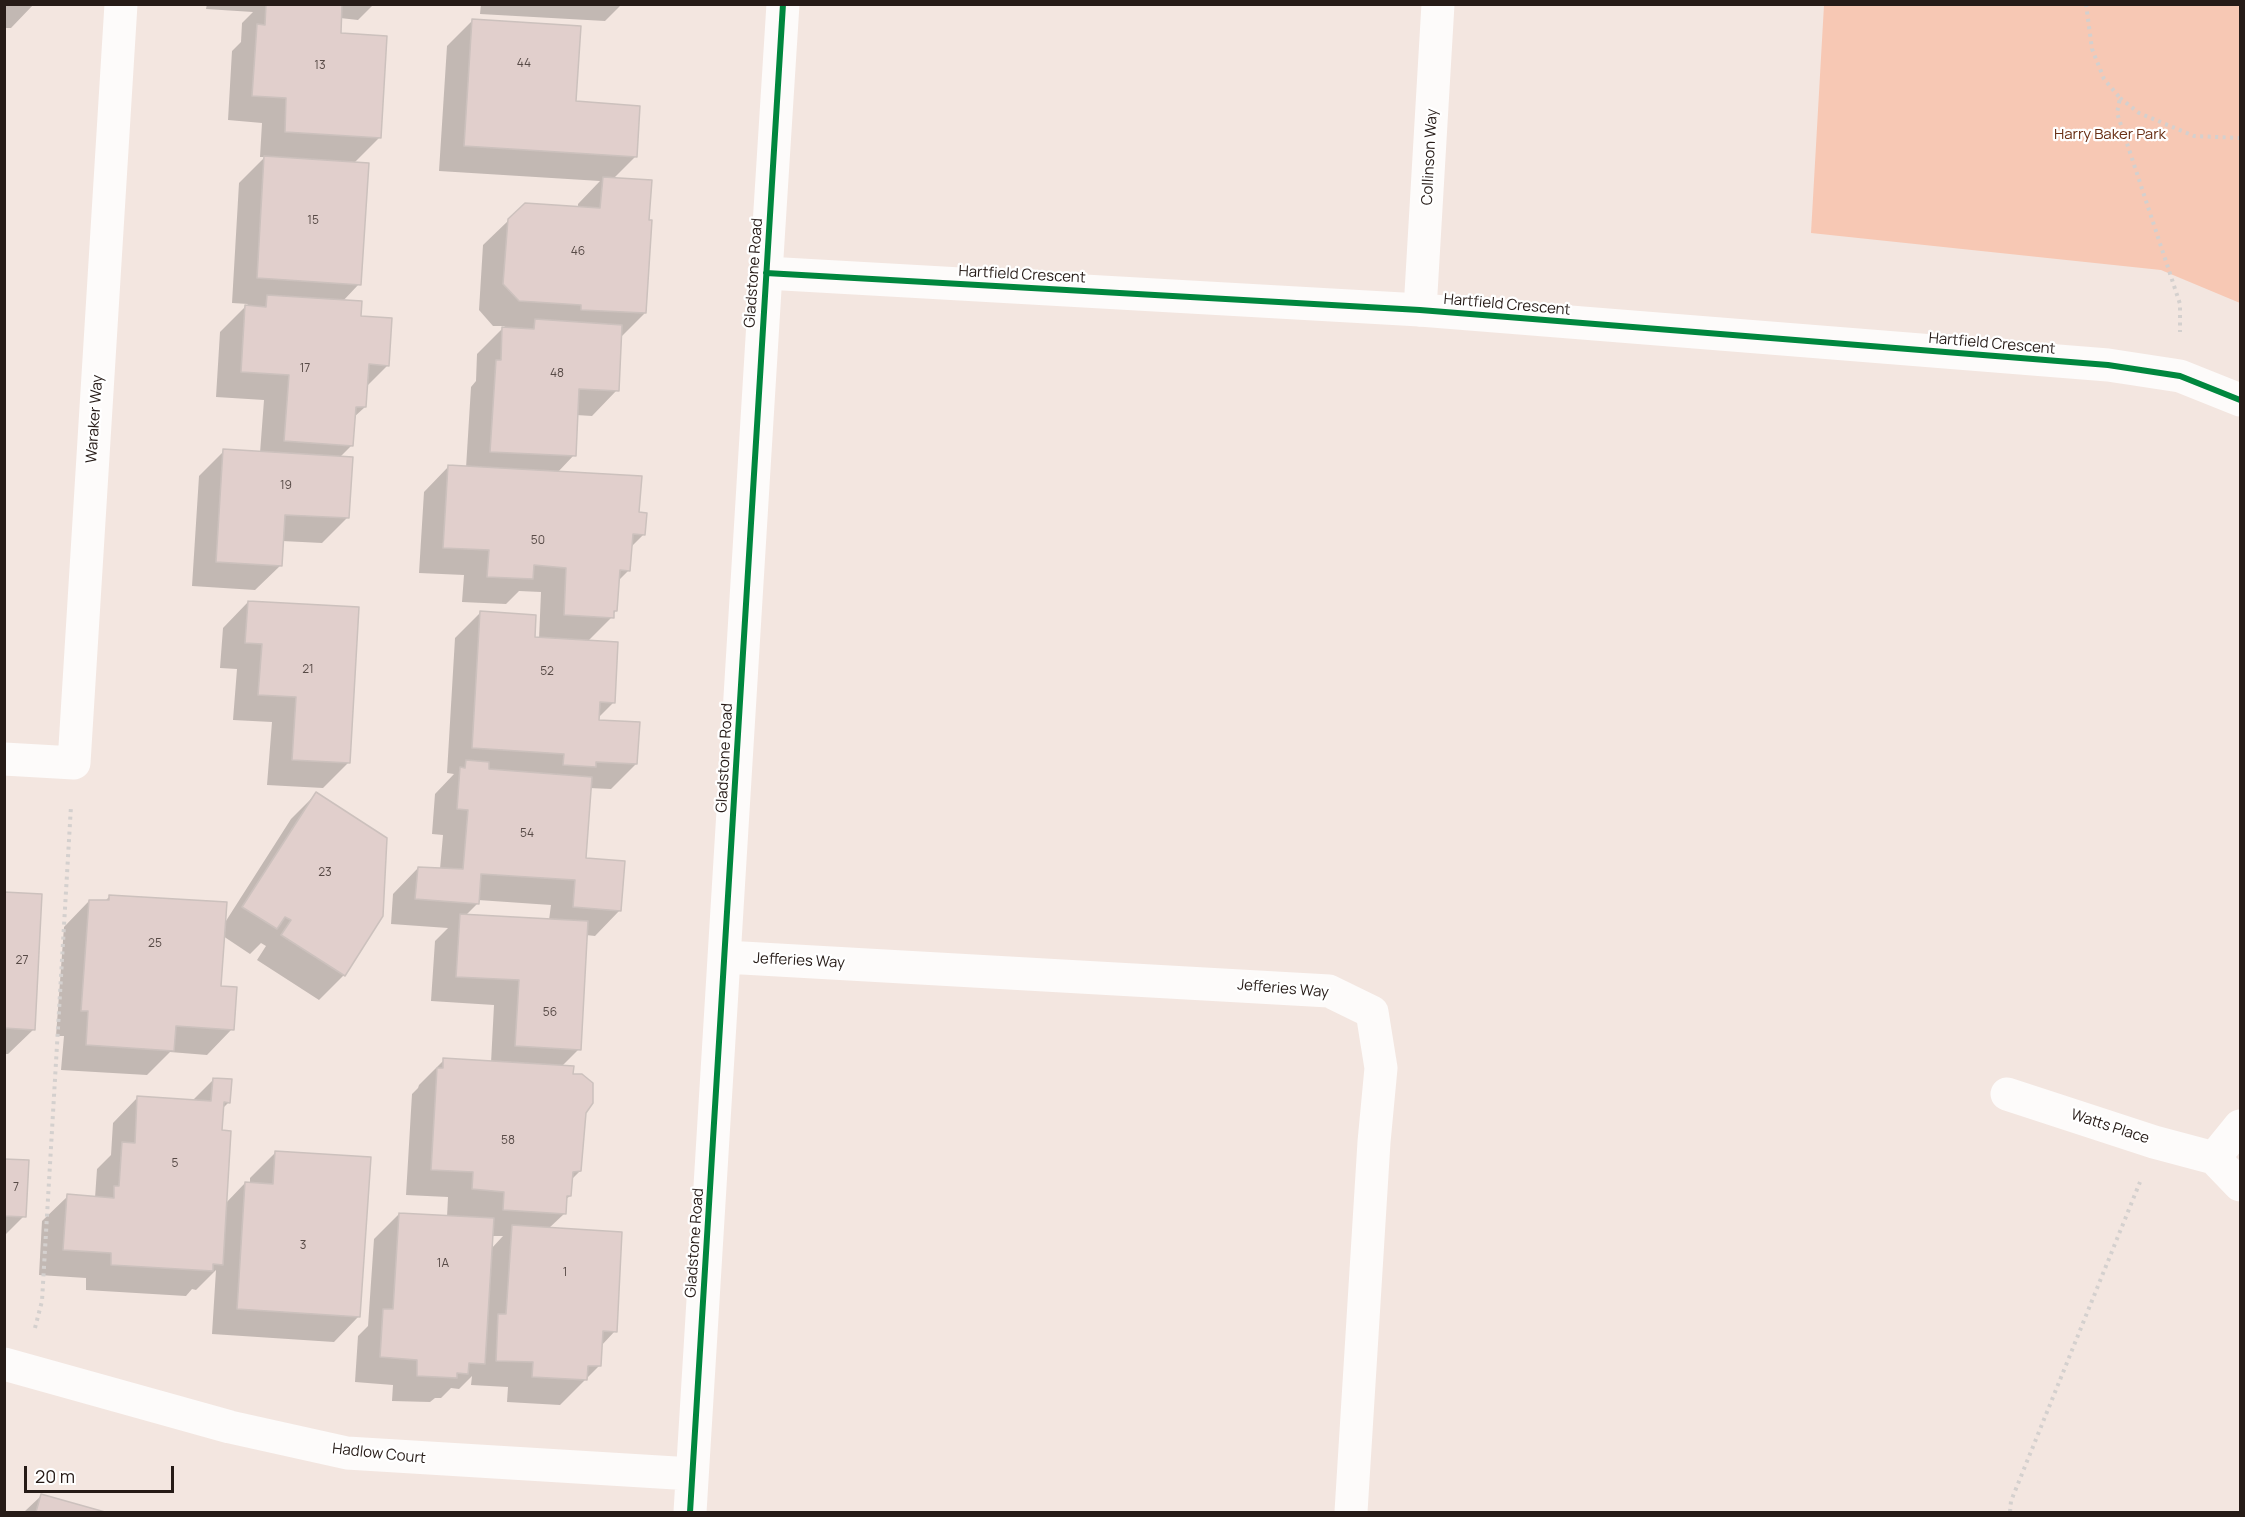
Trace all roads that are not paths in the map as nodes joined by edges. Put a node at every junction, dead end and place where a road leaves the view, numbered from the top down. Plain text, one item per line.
1 (121, 4) edge
2 (783, 4) edge
3 (1438, 4) edge
4 (766, 273) junction
5 (1420, 310) junction
6 (2241, 400) edge
7 (4, 759) edge
8 (725, 957) junction
9 (2007, 1094) dead end
10 (2241, 1126) edge
11 (2214, 1158) junction
12 (2241, 1185) edge
13 (14, 1367) edge
14 (692, 1474) junction
15 (690, 1512) edge
16 (1351, 1512) edge

1 - 7 street, Waraker Way
2 - 4 street, Gladstone Road
3 - 5 street, Collinson Way
4 - 5 street, Hartfield Crescent
4 - 8 street, Gladstone Road
5 - 6 street, Hartfield Crescent
8 - 14 street, Gladstone Road
8 - 16 street, Jefferies Way
9 - 11 street, Watts Place
10 - 11 street
11 - 12 street
13 - 14 street, Hadlow Court
14 - 15 street, Gladstone Road

